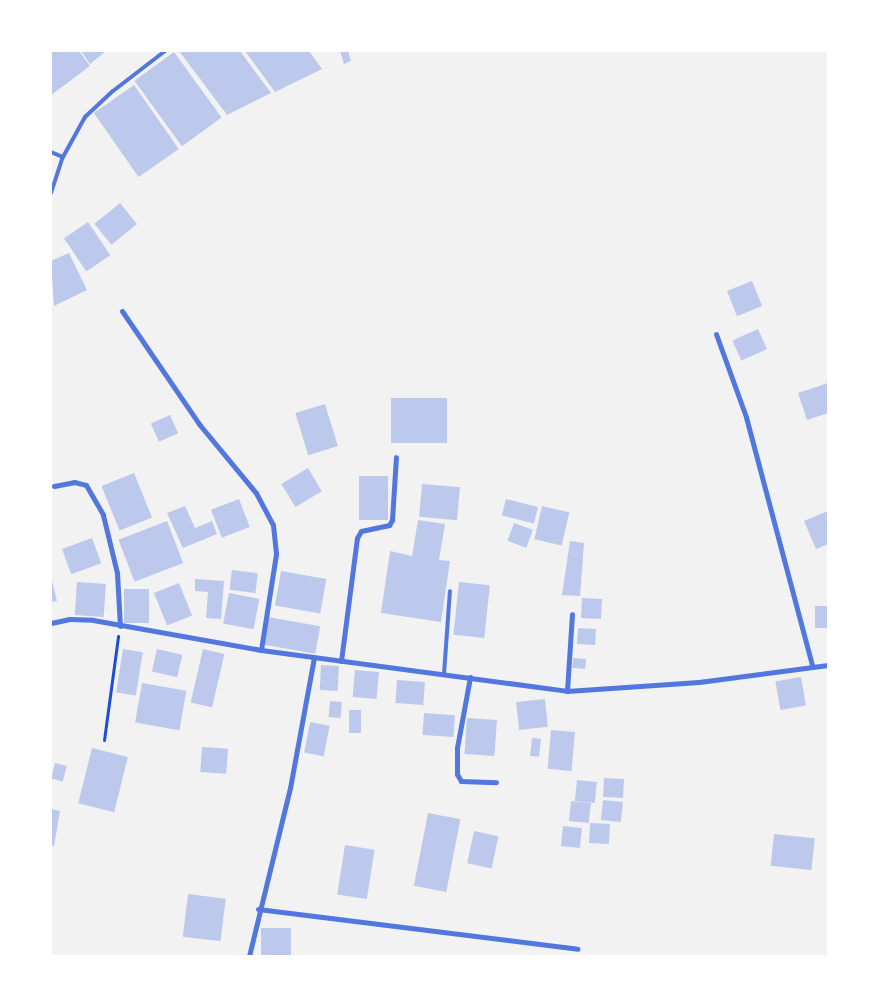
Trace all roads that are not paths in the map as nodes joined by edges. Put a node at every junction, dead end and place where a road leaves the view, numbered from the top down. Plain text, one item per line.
1 (165, 51) edge
2 (51, 152) edge
3 (63, 157) junction
4 (51, 194) edge
5 (122, 311) dead end
6 (716, 334) dead end
7 (396, 457) dead end
8 (54, 486) dead end
9 (450, 590) dead end
10 (572, 614) dead end
11 (51, 623) edge
12 (120, 626) junction
13 (261, 650) junction
14 (314, 657) junction
15 (341, 661) junction
16 (812, 665) junction
17 (828, 666) edge
18 (444, 674) junction
19 (470, 677) junction
20 (567, 691) junction
21 (496, 782) dead end
22 (258, 908) junction
23 (578, 949) dead end
24 (249, 956) edge

1 - 3 lane
2 - 3 lane
3 - 4 lane
5 - 13 street
6 - 16 street
7 - 15 street
8 - 12 street
9 - 18 lane
10 - 20 street
11 - 12 street
12 - 13 street
13 - 14 street
14 - 15 street
14 - 22 street
15 - 18 street
16 - 17 street
16 - 20 street
18 - 19 street
19 - 20 street
19 - 21 street
22 - 23 street
22 - 24 street

